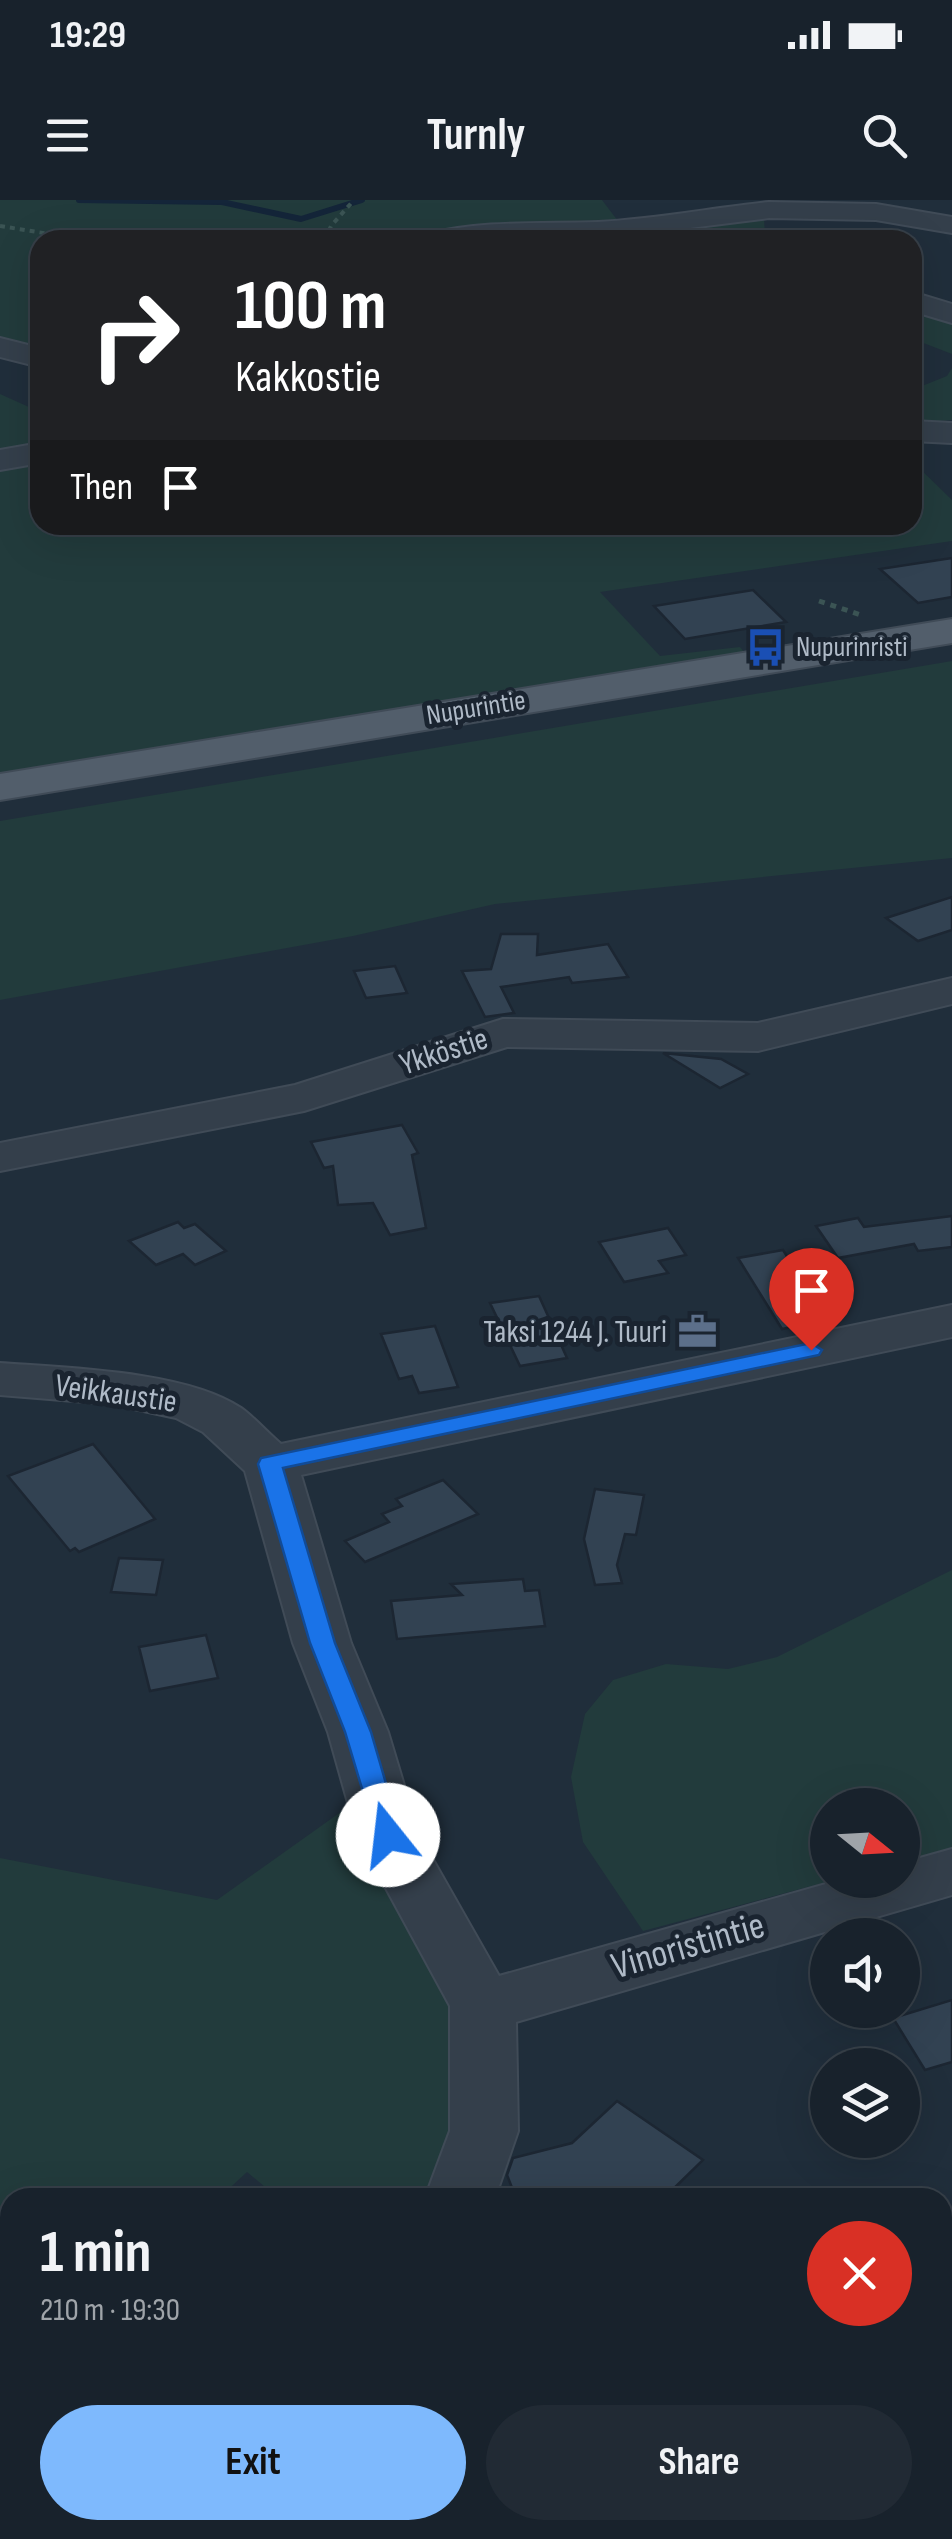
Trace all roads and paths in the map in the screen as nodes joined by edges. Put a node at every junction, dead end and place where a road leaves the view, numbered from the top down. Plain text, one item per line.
1 (354, 200) edge
2 (952, 225) edge
3 (0, 226) edge
4 (329, 230) edge
5 (602, 230) edge
6 (30, 231) edge
7 (922, 304) edge
8 (952, 314) edge
9 (0, 346) edge
10 (30, 355) edge
11 (922, 431) edge
12 (952, 434) edge
13 (30, 455) edge
14 (0, 460) edge
15 (952, 631) edge
16 (0, 787) edge
17 (952, 990) edge
18 (0, 1156) edge
19 (952, 1321) edge
20 (0, 1380) edge
21 (270, 1464) junction
22 (952, 1872) edge
23 (483, 2006) junction
24 (464, 2188) edge

1 - 4 path
2 - 5 street
3 - 6 path
7 - 8 street
9 - 10 street
11 - 12 street
13 - 14 street
15 - 16 main road, Nupurintie
17 - 18 street, Ykköstie
19 - 21 street
20 - 21 street, Veikkaustie
21 - 23 street
22 - 23 street, Vinoristintie
23 - 24 street

